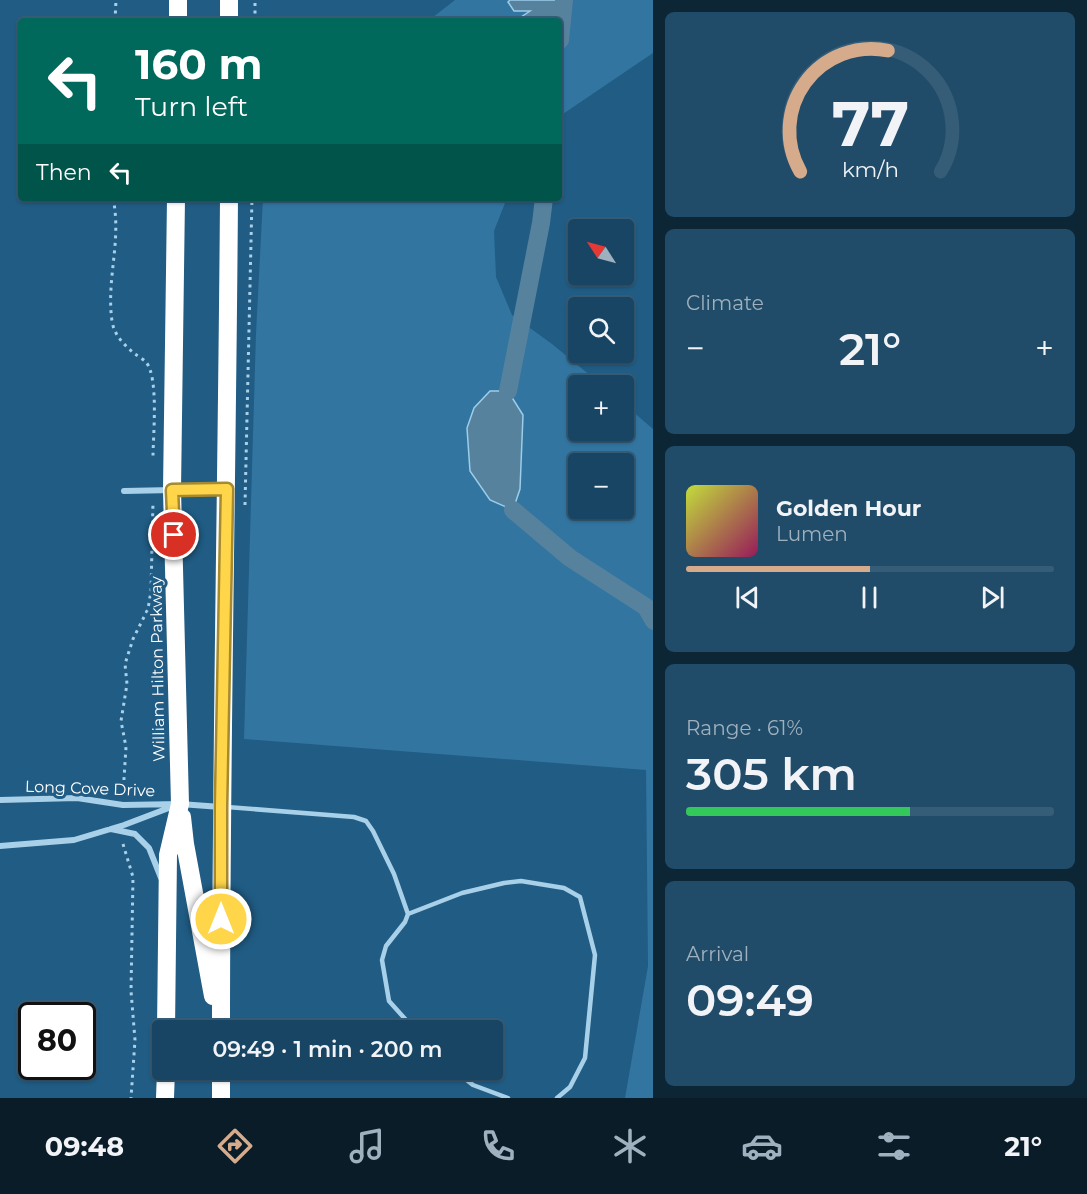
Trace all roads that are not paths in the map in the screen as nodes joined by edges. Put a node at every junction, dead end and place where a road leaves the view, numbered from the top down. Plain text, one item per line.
1 (178, 0) edge
2 (229, 0) edge
3 (178, 18) edge
4 (229, 18) edge
5 (176, 201) edge
6 (229, 201) edge
7 (227, 489) junction
8 (172, 490) junction
9 (124, 491) dead end
10 (0, 800) edge
11 (180, 804) junction
12 (221, 807) junction
13 (110, 829) junction
14 (0, 846) edge
15 (167, 894) junction
16 (408, 914) junction
17 (166, 1020) edge
18 (218, 1020) edge
19 (220, 1020) edge
20 (406, 1020) edge
21 (166, 1080) edge
22 (221, 1080) edge
23 (467, 1080) edge
24 (165, 1098) edge
25 (221, 1098) edge
26 (508, 1098) edge
27 (557, 1098) edge

1 - 3 highway
2 - 4 highway
5 - 8 highway, William Hilton Parkway
6 - 7 highway
7 - 8 street
7 - 12 highway
8 - 9 street
8 - 11 highway, William Hilton Parkway
10 - 11 street, Long Cove Drive
11 - 12 street, Long Cove Drive
11 - 13 street, Long Cove Drive
11 - 15 highway, William Hilton Parkway
11 - 18 highway
12 - 16 lane
12 - 19 highway
13 - 14 street, Long Cove Drive
13 - 15 street
15 - 17 highway, William Hilton Parkway
16 - 20 lane
16 - 27 lane
21 - 24 highway
22 - 25 highway
23 - 26 lane

